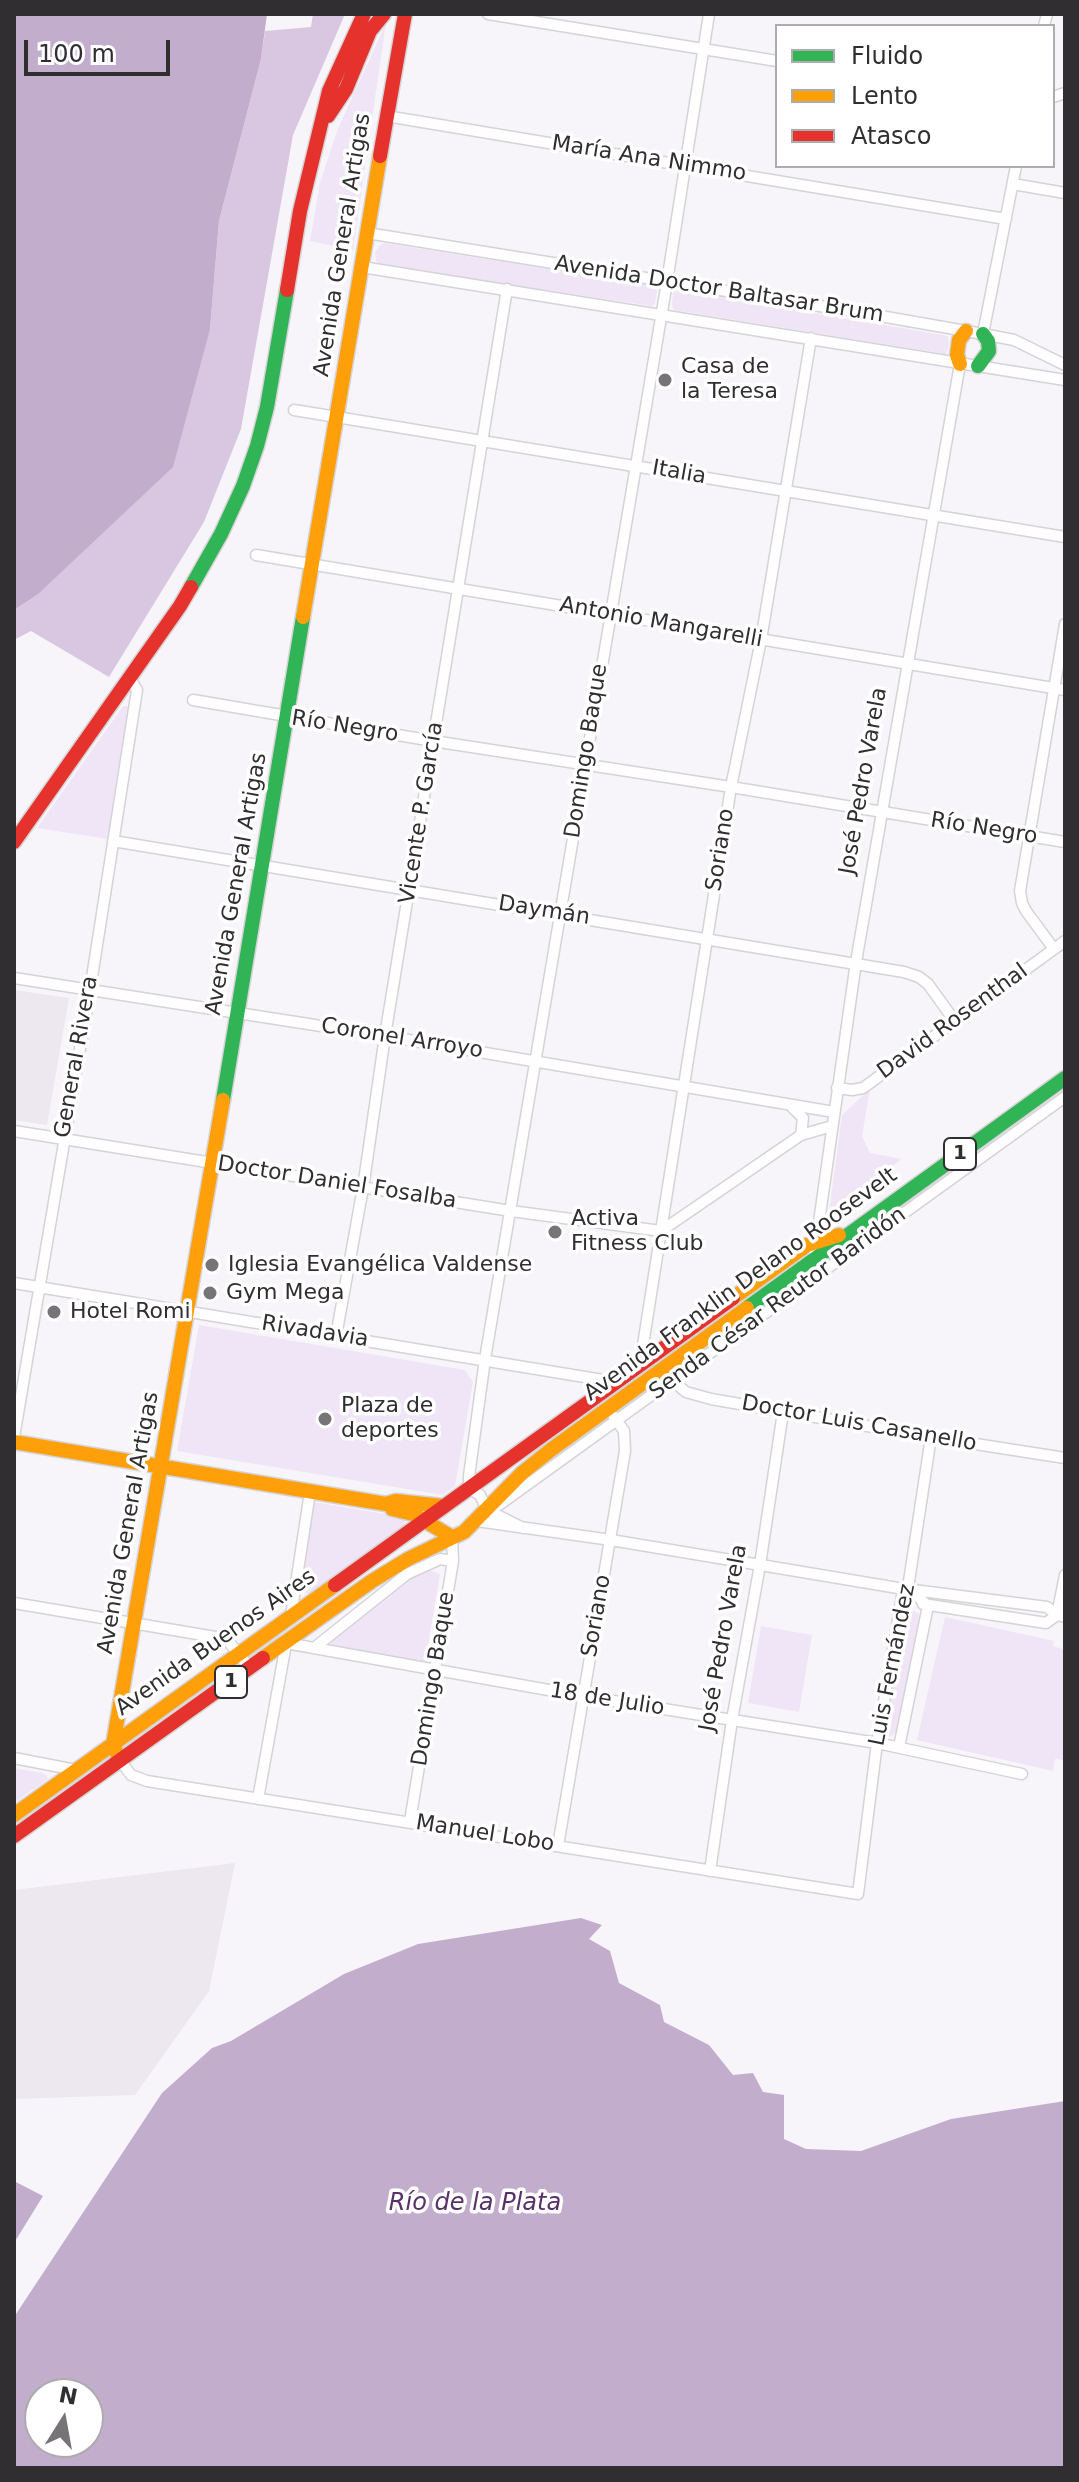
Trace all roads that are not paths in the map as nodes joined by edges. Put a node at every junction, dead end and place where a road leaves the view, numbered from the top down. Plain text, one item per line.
1 (364, 14) edge
2 (384, 14) edge
3 (488, 14) edge
4 (709, 14) edge
5 (404, 16) edge
6 (703, 49) junction
7 (775, 61) edge
8 (386, 116) junction
9 (321, 126) junction
10 (685, 164) junction
11 (1016, 168) edge
12 (1013, 184) junction
13 (1065, 193) edge
14 (1006, 219) junction
15 (367, 233) junction
16 (362, 267) junction
17 (667, 282) junction
18 (507, 289) junction
19 (661, 314) junction
20 (966, 331) junction
21 (983, 334) junction
22 (811, 338) junction
23 (960, 364) junction
24 (1065, 365) edge
25 (978, 366) junction
26 (1065, 380) edge
27 (294, 410) dead end
28 (338, 418) junction
29 (482, 442) junction
30 (636, 465) junction
31 (785, 491) junction
32 (933, 516) junction
33 (1065, 537) edge
34 (256, 555) dead end
35 (312, 564) junction
36 (458, 589) junction
37 (610, 615) junction
38 (1065, 624) edge
39 (761, 640) junction
40 (906, 664) junction
41 (130, 678) junction
42 (1060, 689) edge
43 (193, 700) dead end
44 (287, 717) junction
45 (433, 741) junction
46 (584, 764) junction
47 (731, 787) junction
48 (881, 813) junction
49 (1029, 836) junction
50 (113, 841) junction
51 (14, 842) edge
52 (1065, 842) edge
53 (262, 866) junction
54 (409, 890) junction
55 (560, 914) junction
56 (707, 938) junction
57 (1065, 941) edge
58 (1054, 949) junction
59 (856, 962) junction
60 (14, 978) edge
61 (90, 990) junction
62 (237, 1013) junction
63 (954, 1020) junction
64 (385, 1036) junction
65 (536, 1060) junction
66 (1065, 1078) edge
67 (683, 1087) junction
68 (837, 1088) junction
69 (1065, 1097) edge
70 (790, 1105) junction
71 (834, 1112) junction
72 (832, 1126) junction
73 (14, 1131) edge
74 (801, 1135) junction
75 (63, 1139) junction
76 (213, 1163) junction
77 (363, 1188) junction
78 (511, 1211) junction
79 (661, 1231) junction
80 (815, 1254) junction
81 (14, 1283) edge
82 (38, 1287) junction
83 (188, 1312) junction
84 (336, 1336) junction
85 (657, 1351) junction
86 (485, 1359) junction
87 (640, 1364) junction
88 (20, 1365) edge
89 (667, 1372) junction
90 (615, 1382) junction
91 (597, 1395) junction
92 (783, 1412) junction
93 (612, 1415) junction
94 (931, 1437) junction
95 (14, 1439) edge
96 (1065, 1458) edge
97 (161, 1466) junction
98 (469, 1488) junction
99 (310, 1492) junction
100 (386, 1504) junction
101 (443, 1506) junction
102 (485, 1514) junction
103 (424, 1520) junction
104 (523, 1528) junction
105 (452, 1537) junction
106 (611, 1540) junction
107 (453, 1561) junction
108 (760, 1565) junction
109 (1065, 1575) edge
110 (902, 1591) junction
111 (14, 1603) edge
112 (928, 1606) junction
113 (1061, 1616) edge
114 (290, 1617) junction
115 (134, 1623) junction
116 (274, 1628) junction
117 (286, 1643) junction
118 (314, 1648) junction
119 (238, 1652) junction
120 (250, 1668) junction
121 (436, 1669) junction
122 (582, 1696) junction
123 (732, 1720) junction
124 (877, 1743) junction
125 (113, 1745) junction
126 (899, 1747) junction
127 (14, 1758) edge
128 (120, 1760) junction
129 (76, 1770) junction
130 (1022, 1774) dead end
131 (258, 1799) junction
132 (19, 1812) edge
133 (410, 1821) junction
134 (33, 1823) junction
135 (14, 1836) edge
136 (558, 1846) junction
137 (710, 1871) junction
138 (858, 1894) joint

1 - 9 street
2 - 9 street
3 - 6 street
4 - 6 street, Domingo Baque
5 - 8 street, Avenida General Artigas
6 - 7 street
6 - 10 street, Domingo Baque
8 - 10 street, María Ana Nimmo
8 - 15 street, Avenida General Artigas
9 - 41 street
10 - 14 street, María Ana Nimmo
10 - 17 street, Domingo Baque
11 - 12 street
12 - 13 street
12 - 14 street
14 - 21 street
15 - 16 street, Avenida General Artigas
15 - 17 street, Avenida Doctor Baltasar Brum
16 - 18 street, Avenida Doctor Baltasar Brum
16 - 28 street, Avenida General Artigas
17 - 19 street, Domingo Baque
17 - 20 street, Avenida Doctor Baltasar Brum
18 - 19 street, Avenida Doctor Baltasar Brum
18 - 29 street, Vicente P. García
19 - 22 street, Avenida Doctor Baltasar Brum
19 - 30 street, Domingo Baque
20 - 21 street, Avenida Doctor Baltasar Brum
20 - 23 street, José Pedro Varela
21 - 24 street, Avenida Doctor Baltasar Brum
21 - 25 street
22 - 23 street, Avenida Doctor Baltasar Brum
22 - 31 street, Soriano
23 - 25 street, Avenida Doctor Baltasar Brum
23 - 32 street, José Pedro Varela
25 - 26 street, Avenida Doctor Baltasar Brum
27 - 28 street, Italia
28 - 29 street, Italia
28 - 35 street, Avenida General Artigas
29 - 30 street, Italia
29 - 36 street, Vicente P. García
30 - 31 street, Italia
30 - 37 street, Domingo Baque
31 - 32 street, Italia
31 - 39 street, Soriano
32 - 33 street, Italia
32 - 40 street, José Pedro Varela
34 - 35 street, Antonio Mangarelli
35 - 36 street, Antonio Mangarelli
35 - 44 street, Avenida General Artigas
36 - 37 street, Antonio Mangarelli
36 - 45 street, Vicente P. García
37 - 39 street, Antonio Mangarelli
37 - 46 street, Domingo Baque
38 - 42 street
39 - 40 street, Antonio Mangarelli
39 - 47 street, Soriano
40 - 42 street, Antonio Mangarelli
40 - 48 street, José Pedro Varela
41 - 50 street, General Rivera
41 - 51 street
42 - 49 street
43 - 44 street, Río Negro
44 - 45 street, Río Negro
44 - 53 street, Avenida General Artigas
45 - 46 street, Río Negro
45 - 54 street, Vicente P. García
46 - 47 street, Río Negro
46 - 55 street, Domingo Baque
47 - 48 street, Río Negro
47 - 56 street, Soriano
48 - 49 street, Río Negro
48 - 59 street, José Pedro Varela
49 - 52 street, Río Negro
49 - 58 street
50 - 53 street, Daymán
50 - 61 street, General Rivera
53 - 54 street, Daymán
53 - 62 street, Avenida General Artigas
54 - 55 street, Daymán
54 - 64 street, Vicente P. García
55 - 56 street, Daymán
55 - 65 street, Domingo Baque
56 - 59 street, Daymán
56 - 67 street, Soriano
57 - 58 street, David Rosenthal
58 - 63 street, David Rosenthal
59 - 63 street, Daymán
59 - 68 street, José Pedro Varela
60 - 61 street, Coronel Arroyo
61 - 62 street, Coronel Arroyo
61 - 75 street, General Rivera
62 - 64 street, Coronel Arroyo
62 - 76 street, Avenida General Artigas
63 - 68 street, David Rosenthal
64 - 65 street, Coronel Arroyo
64 - 77 street, Vicente P. García
65 - 67 street, Coronel Arroyo
65 - 78 street, Domingo Baque
66 - 80 street, Avenida Franklin Delano Roosevelt / 1
67 - 70 street, Coronel Arroyo
67 - 79 street, Soriano
68 - 71 street, José Pedro Varela
69 - 80 street, Senda César Reutor Baridón
70 - 71 street, Coronel Arroyo
70 - 74 street
71 - 72 street, José Pedro Varela
72 - 74 street
72 - 80 street, José Pedro Varela
73 - 75 street, Doctor Daniel Fosalba
74 - 79 street
75 - 76 street, Doctor Daniel Fosalba
75 - 82 street, General Rivera
76 - 77 street, Doctor Daniel Fosalba
76 - 83 street, Avenida General Artigas
77 - 78 street, Doctor Daniel Fosalba
77 - 84 street, Vicente P. García
78 - 79 street, Doctor Daniel Fosalba
78 - 86 street, Domingo Baque
79 - 87 street, Soriano
80 - 85 street, Avenida Franklin Delano Roosevelt / 1
80 - 89 street, Avenida Franklin Delano Roosevelt / 1
81 - 82 street, Rivadavia
82 - 83 street, Rivadavia
82 - 88 street, General Rivera
83 - 84 street, Rivadavia
83 - 97 street, Avenida General Artigas
84 - 86 street, Rivadavia
85 - 87 street, Avenida Franklin Delano Roosevelt / 1
85 - 89 street
86 - 90 street, Rivadavia
86 - 98 street, Domingo Baque
87 - 90 street, Avenida Franklin Delano Roosevelt / 1
88 - 95 street, General Rivera
89 - 92 street, Doctor Luis Casanello
89 - 93 street, Avenida Franklin Delano Roosevelt / 1
90 - 91 street, Avenida Franklin Delano Roosevelt / 1
91 - 93 street, Soriano
91 - 98 street, Avenida Franklin Delano Roosevelt / 1
92 - 94 street, Doctor Luis Casanello
92 - 108 street, José Pedro Varela
93 - 102 street, Avenida Franklin Delano Roosevelt / 1
93 - 106 street, Soriano
94 - 96 street, Doctor Luis Casanello
94 - 110 street, Luis Fernández
95 - 97 street
97 - 99 street
97 - 115 street, Avenida General Artigas
98 - 101 street, Avenida Franklin Delano Roosevelt / 1
98 - 102 street
99 - 100 street
99 - 114 street
100 - 101 street
100 - 103 street
101 - 103 street, Avenida Buenos Aires / 1
102 - 104 street
102 - 104 street
102 - 105 street, Avenida Franklin Delano Roosevelt / 1
103 - 105 street
103 - 114 street, Avenida Buenos Aires / 1
104 - 106 street
105 - 107 street, Domingo Baque
105 - 117 street, Avenida Buenos Aires / 1
106 - 108 street
106 - 122 street, Soriano
107 - 118 street
107 - 121 street, Domingo Baque
108 - 110 street
108 - 123 street, José Pedro Varela
109 - 113 street
110 - 112 street
110 - 113 street
110 - 124 street, Luis Fernández
111 - 115 street
112 - 113 street
112 - 126 street
114 - 116 street, Avenida Buenos Aires / 1
115 - 119 street
115 - 125 street, Avenida General Artigas
116 - 117 street
116 - 119 street, Avenida Buenos Aires / 1
117 - 118 street, 18 de Julio
117 - 120 street, Avenida Buenos Aires / 1
117 - 131 street
118 - 121 street, 18 de Julio
119 - 120 street
119 - 125 street, Avenida Buenos Aires / 1
120 - 128 street, Avenida Buenos Aires / 1
121 - 122 street, 18 de Julio
121 - 133 street, Domingo Baque
122 - 123 street, 18 de Julio
122 - 136 street, Soriano
123 - 124 street, 18 de Julio
123 - 137 street, José Pedro Varela
124 - 126 street, 18 de Julio
124 - 138 street, Luis Fernández
125 - 128 street
125 - 129 street, Avenida Buenos Aires / 1
126 - 130 street, 18 de Julio
127 - 129 street
128 - 131 street, Manuel Lobo
128 - 134 street, Avenida Buenos Aires / 1
129 - 132 street, Avenida Buenos Aires / 1
131 - 133 street, Manuel Lobo
132 - 134 street
133 - 136 street, Manuel Lobo
134 - 135 street, Avenida Buenos Aires / 1
136 - 137 street, Manuel Lobo
137 - 138 street, Manuel Lobo

